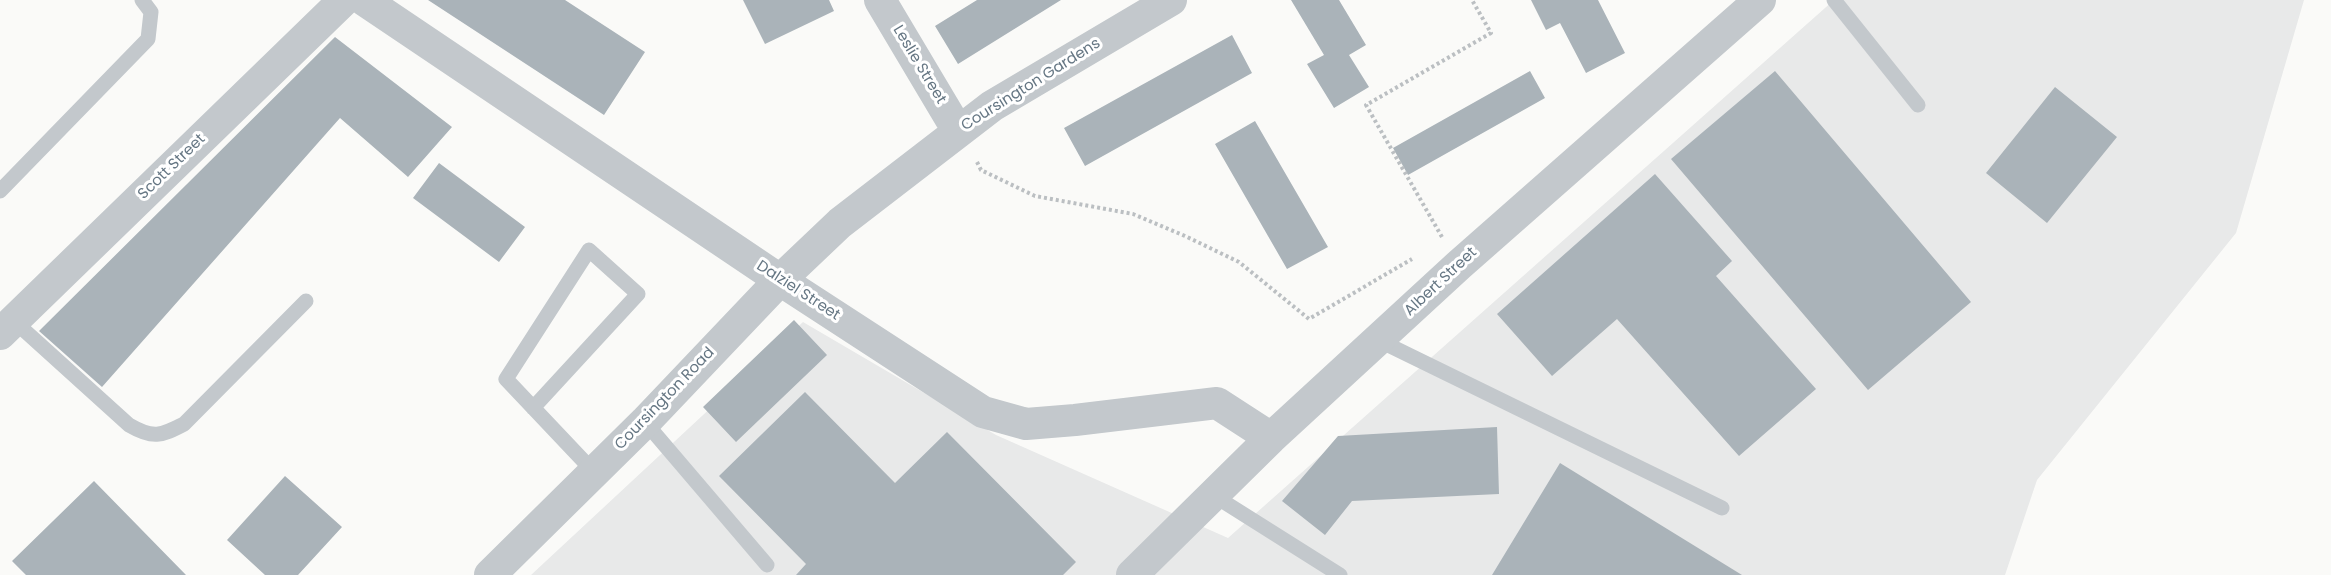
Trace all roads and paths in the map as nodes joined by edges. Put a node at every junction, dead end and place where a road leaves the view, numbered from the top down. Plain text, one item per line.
1 (142, 0) edge
2 (344, 0) edge
3 (364, 0) edge
4 (880, 0) edge
5 (1171, 0) edge
6 (1472, 0) edge
7 (1760, 0) edge
8 (1834, 0) edge
9 (1918, 105) dead end
10 (958, 131) junction
11 (0, 191) edge
12 (840, 223) joint
13 (1412, 258) dead end
14 (1459, 265) junction
15 (780, 280) junction
16 (306, 301) dead end
17 (7, 327) edge
18 (1378, 340) junction
19 (533, 408) junction
20 (645, 422) junction
21 (1271, 438) junction
22 (594, 472) junction
23 (1213, 495) junction
24 (1722, 508) dead end
25 (767, 565) dead end
26 (490, 575) edge
27 (1132, 575) edge
28 (1340, 575) edge

1 - 11 lane
2 - 17 street, Scott Street
3 - 15 street, Dalziel Street
4 - 10 street, Leslie Street
5 - 10 street, Coursington Gardens
6 - 14 path
7 - 14 street, Albert Street
8 - 9 lane
10 - 12 street, Coursington Gardens
10 - 13 path
12 - 15 street, Coursington Road
14 - 18 street, Albert Street
15 - 20 street, Coursington Road
15 - 21 street, Dalziel Street
16 - 17 lane
18 - 21 street, Albert Street
18 - 24 lane
19 - 19 lane
19 - 22 lane
20 - 22 street, Coursington Road
20 - 25 lane
21 - 23 street, Albert Street
22 - 26 street, Coursington Road
23 - 27 street, Albert Street
23 - 28 lane

